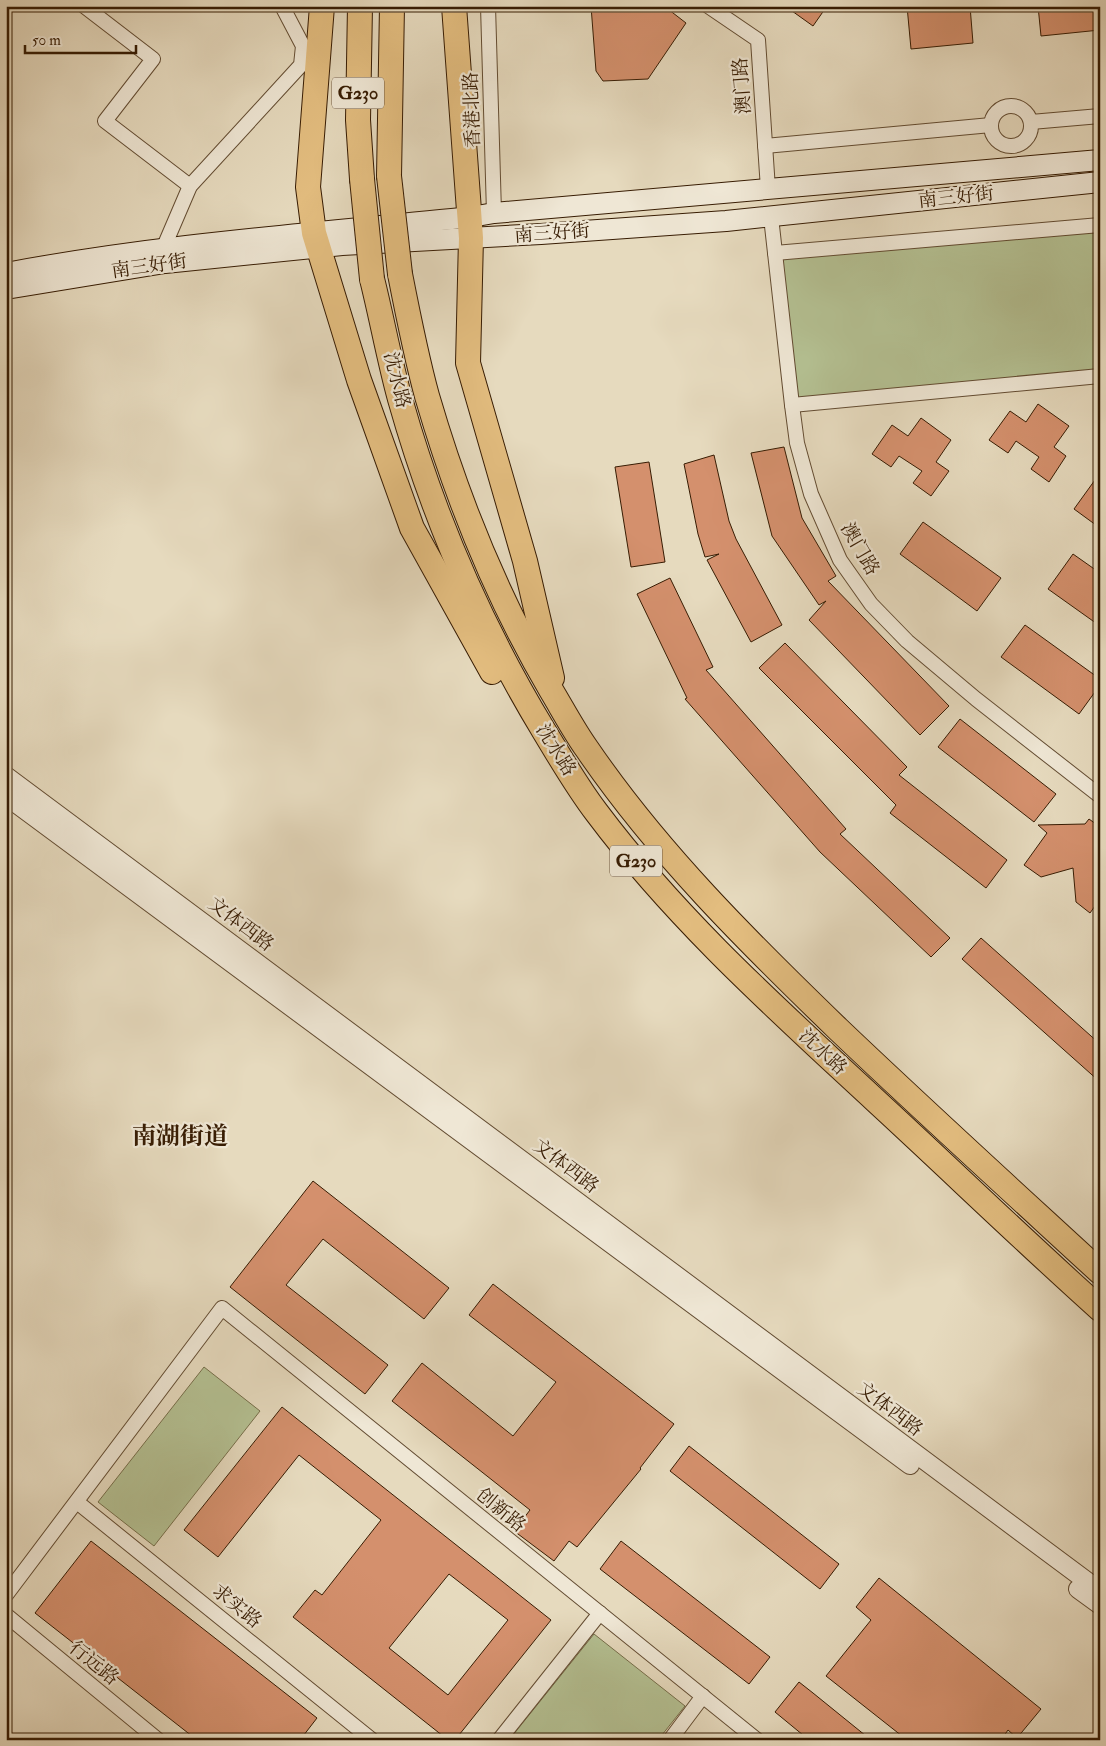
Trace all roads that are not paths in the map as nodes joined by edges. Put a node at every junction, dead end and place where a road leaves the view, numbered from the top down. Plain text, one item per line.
1 (84, 6) edge
2 (282, 6) edge
3 (322, 6) edge
4 (360, 6) edge
5 (392, 6) edge
6 (454, 6) edge
7 (488, 6) edge
8 (708, 6) edge
9 (1100, 116) edge
10 (1031, 122) junction
11 (991, 125) junction
12 (765, 146) junction
13 (1100, 160) edge
14 (1100, 182) edge
15 (190, 186) junction
16 (768, 189) junction
17 (494, 214) junction
18 (771, 217) junction
19 (1100, 225) edge
20 (471, 228) junction
21 (317, 240) junction
22 (163, 248) junction
23 (775, 253) junction
24 (6, 273) edge
25 (6, 290) edge
26 (1100, 376) edge
27 (792, 406) junction
28 (557, 700) junction
29 (566, 767) junction
30 (6, 776) edge
31 (6, 796) edge
32 (1100, 796) edge
33 (1100, 1272) edge
34 (1100, 1309) edge
35 (77, 1502) junction
36 (1100, 1591) edge
37 (6, 1595) edge
38 (1100, 1605) edge
39 (600, 1613) junction
40 (6, 1615) edge
41 (704, 1696) junction
42 (364, 1737) edge
43 (158, 1740) edge
44 (499, 1740) edge
45 (670, 1740) edge
46 (757, 1740) edge

1 - 15 street
2 - 15 street
3 - 21 highway
4 - 29 highway, 沈水路 / G230, bridge
5 - 28 highway, 沈水路 / G230, bridge
6 - 20 highway
7 - 17 street, 香港北路
8 - 12 street, 澳门路
9 - 10 street
10 - 11 street
10 - 11 street
11 - 12 street
12 - 16 street, 澳门路
13 - 16 main road
14 - 18 main road, 南三好街
15 - 22 street
16 - 17 main road
17 - 20 main road
18 - 20 main road, 南三好街
18 - 23 street, 澳门路
19 - 23 street
20 - 21 main road
20 - 28 highway
21 - 22 main road
21 - 25 main road, 南三好街
21 - 29 highway
22 - 24 main road
23 - 27 street, 澳门路
26 - 27 street
27 - 32 street, 澳门路
28 - 33 highway, 沈水路 / G230
29 - 34 highway, 沈水路 / G230
30 - 36 street, 文体西路
31 - 38 street, 文体西路
35 - 37 street
35 - 39 street, 创新路
35 - 42 street, 求实路
39 - 41 street, 创新路
39 - 44 street
40 - 43 street, 行远路
41 - 45 street
41 - 46 street, 创新路

